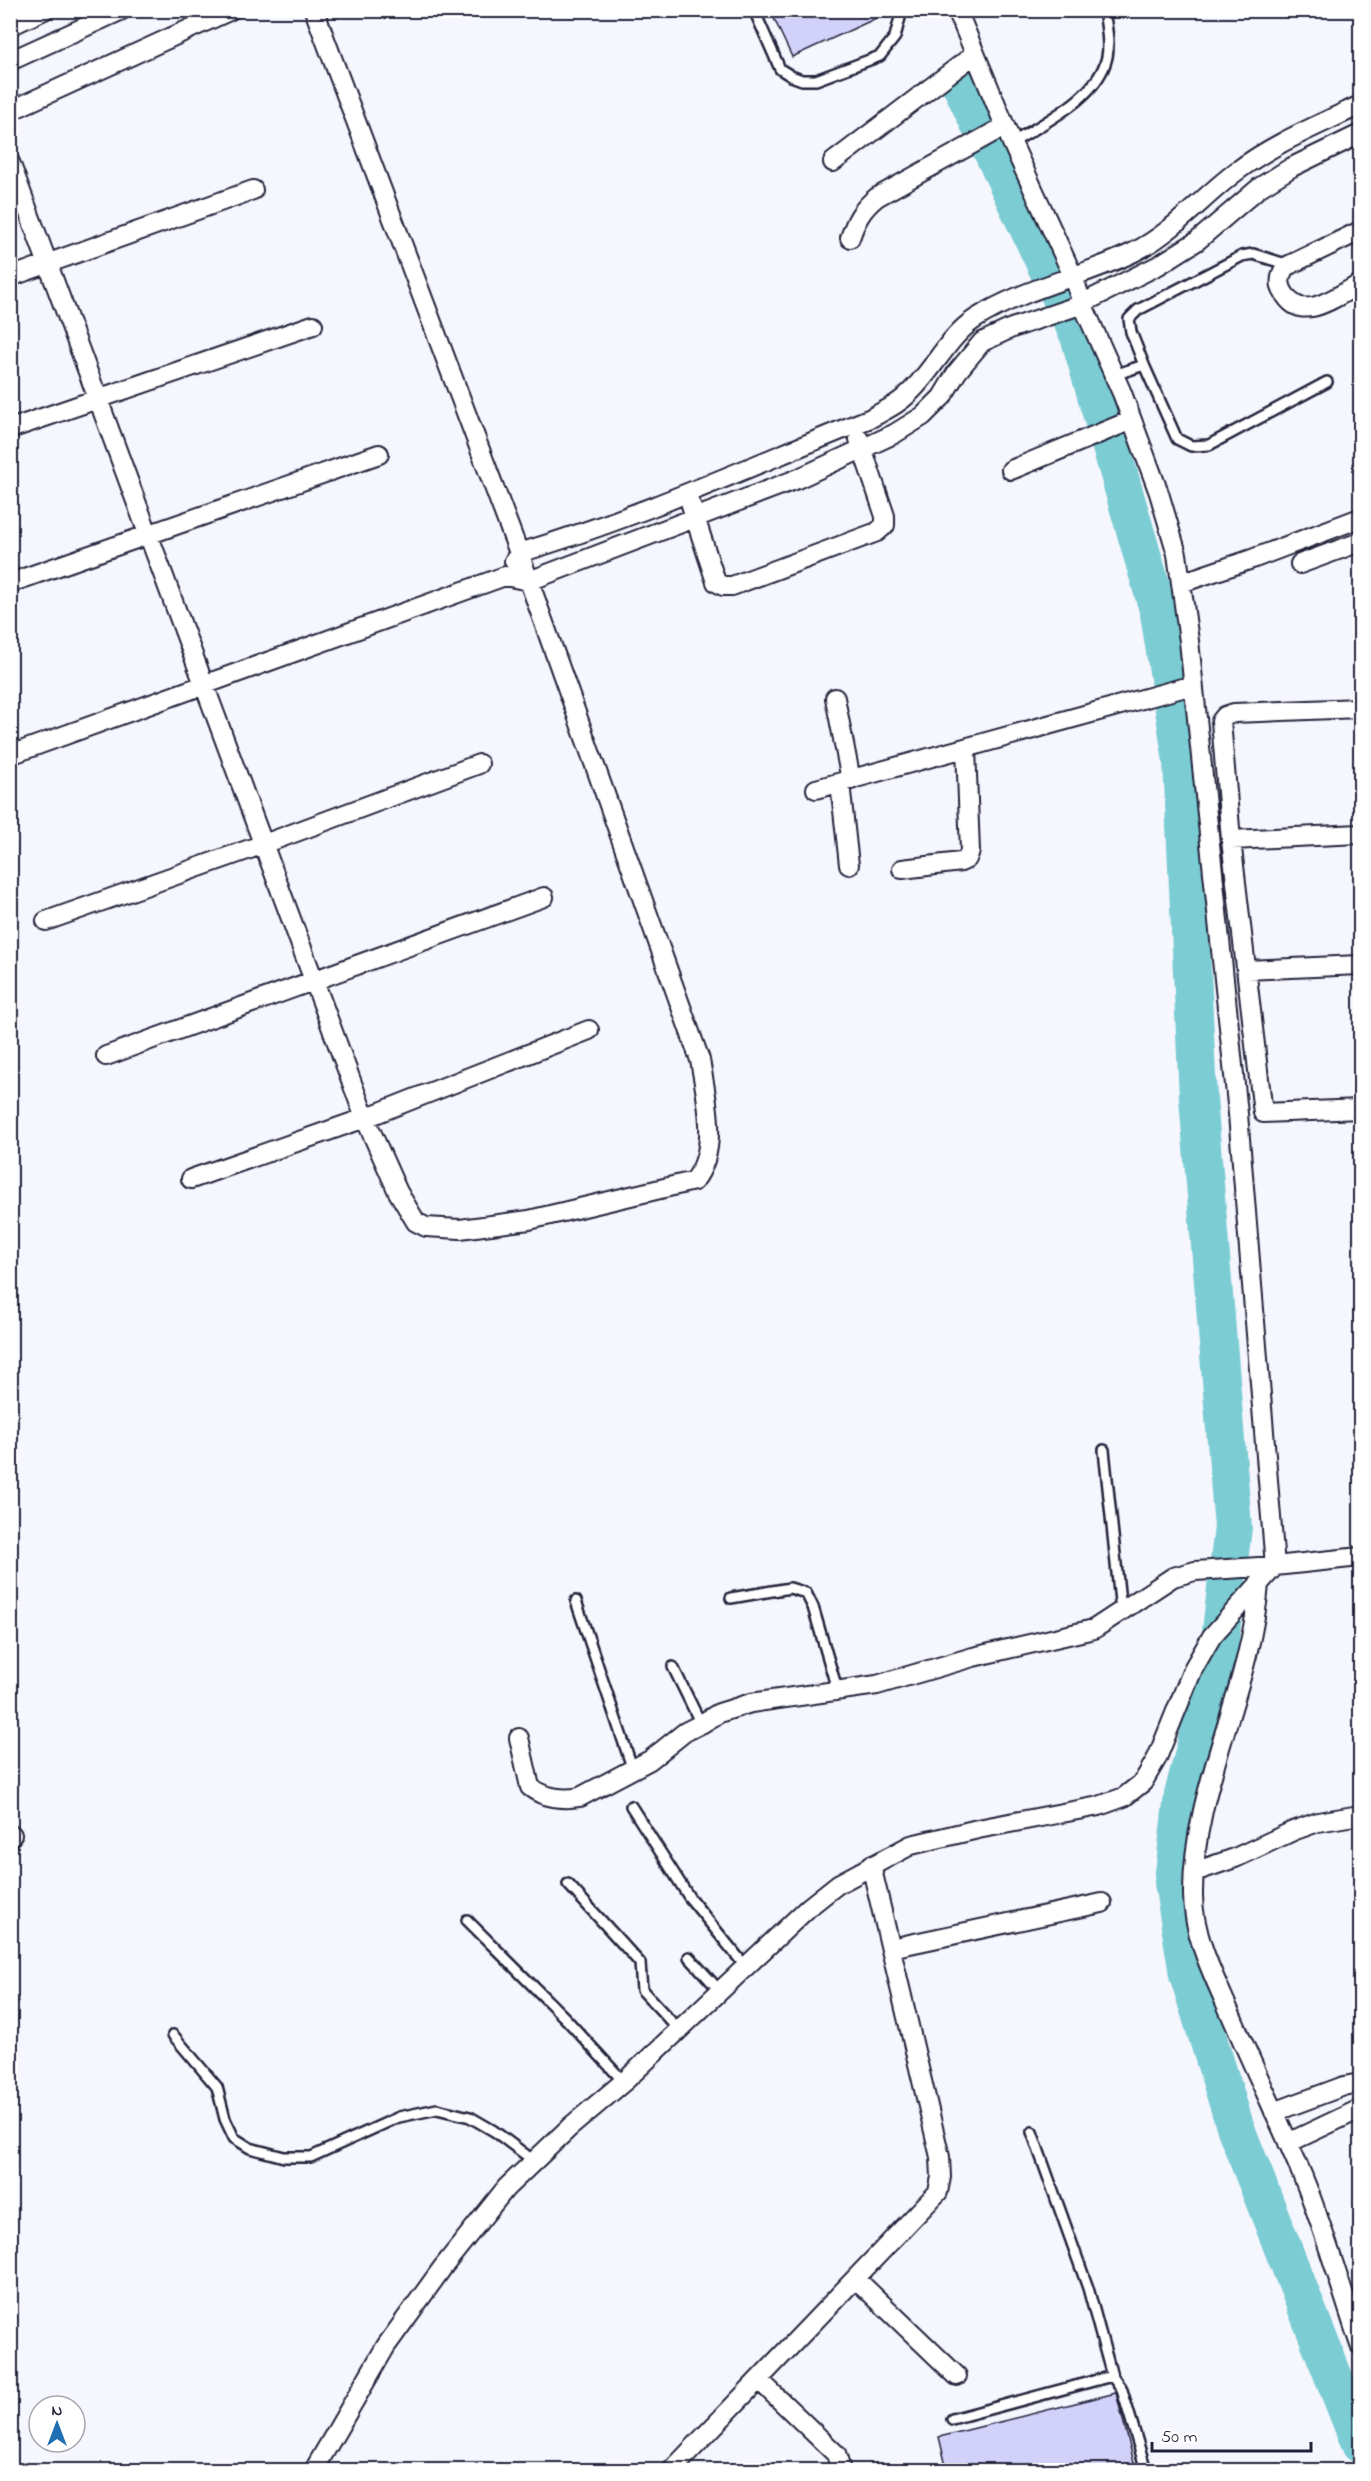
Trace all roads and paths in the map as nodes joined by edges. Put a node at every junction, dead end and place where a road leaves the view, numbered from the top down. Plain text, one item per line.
1 (44, 10) edge
2 (122, 10) edge
3 (231, 10) edge
4 (314, 10) edge
5 (754, 10) edge
6 (902, 10) edge
7 (957, 10) edge
8 (1104, 10) edge
9 (10, 26) edge
10 (975, 54) junction
11 (10, 61) edge
12 (1360, 105) edge
13 (10, 111) edge
14 (998, 130) junction
15 (1360, 134) edge
16 (1012, 143) junction
17 (10, 162) edge
18 (832, 162) dead end
19 (253, 190) dead end
20 (1360, 231) edge
21 (850, 238) dead end
22 (48, 263) junction
23 (1289, 265) junction
24 (10, 277) edge
25 (1069, 278) junction
26 (1360, 284) edge
27 (1079, 304) junction
28 (313, 325) dead end
29 (1144, 365) junction
30 (1114, 375) junction
31 (1327, 382) dead end
32 (99, 398) junction
33 (1132, 420) junction
34 (852, 425) junction
35 (10, 429) edge
36 (863, 449) junction
37 (379, 454) dead end
38 (1011, 470) dead end
39 (687, 492) junction
40 (695, 517) junction
41 (1360, 518) edge
42 (150, 535) junction
43 (1360, 542) edge
44 (519, 553) junction
45 (1300, 564) dead end
46 (505, 576) junction
47 (529, 581) junction
48 (10, 583) edge
49 (1181, 583) junction
50 (206, 685) junction
51 (1188, 687) junction
52 (835, 698) dead end
53 (1360, 708) edge
54 (966, 748) junction
55 (10, 755) edge
56 (478, 764) dead end
57 (846, 782) junction
58 (816, 789) dead end
59 (1360, 834) edge
60 (1232, 840) junction
61 (264, 844) junction
62 (849, 865) dead end
63 (902, 869) dead end
64 (544, 897) dead end
65 (46, 921) dead end
66 (1360, 965) edge
67 (1247, 970) junction
68 (314, 981) junction
69 (589, 1030) dead end
70 (106, 1056) dead end
71 (1360, 1109) edge
72 (365, 1118) junction
73 (191, 1179) dead end
74 (1104, 1450) dead end
75 (1360, 1557) edge
76 (1275, 1566) junction
77 (1252, 1591) junction
78 (731, 1599) dead end
79 (576, 1601) dead end
80 (1121, 1611) junction
81 (673, 1667) dead end
82 (837, 1689) junction
83 (700, 1724) junction
84 (519, 1738) dead end
85 (633, 1770) junction
86 (631, 1806) dead end
87 (1360, 1815) edge
88 (871, 1865) junction
89 (1194, 1872) junction
90 (568, 1884) dead end
91 (1102, 1903) dead end
92 (466, 1920) dead end
93 (891, 1948) junction
94 (689, 1957) dead end
95 (746, 1966) junction
96 (720, 1991) junction
97 (679, 2030) junction
98 (173, 2036) dead end
99 (624, 2082) junction
100 (1360, 2083) edge
101 (1360, 2109) edge
102 (1274, 2112) junction
103 (1032, 2132) dead end
104 (1287, 2143) junction
105 (534, 2161) junction
106 (856, 2279) junction
107 (1355, 2311) edge
108 (1360, 2344) edge
109 (957, 2376) dead end
110 (1112, 2376) junction
111 (759, 2380) junction
112 (952, 2419) dead end
113 (314, 2470) edge
114 (672, 2470) edge
115 (841, 2470) edge
116 (1146, 2470) edge

1 - 9 street
2 - 11 street
3 - 13 street
4 - 44 street
5 - 6 lane
7 - 10 street
8 - 16 lane
10 - 14 street
10 - 18 street
12 - 25 street
14 - 16 street
14 - 21 street
15 - 27 street
16 - 25 street
17 - 22 street
19 - 22 street
20 - 23 street
22 - 24 street
22 - 32 street
23 - 26 street
23 - 29 lane
25 - 27 street
25 - 34 street
27 - 30 street
27 - 36 street
28 - 32 street
29 - 30 lane
29 - 31 lane
30 - 33 street
32 - 35 street
32 - 42 street
33 - 38 street
33 - 49 street
34 - 36 street
34 - 39 street
36 - 40 street
36 - 40 street
37 - 42 street
39 - 40 street
39 - 44 street
40 - 47 street
41 - 49 street
42 - 48 street
42 - 50 street
43 - 45 street
44 - 46 street
44 - 47 street
46 - 47 street
46 - 50 street
47 - 72 street
49 - 51 street
50 - 55 street
50 - 61 street
51 - 54 street
51 - 76 street
52 - 57 street
53 - 60 street
54 - 57 street
54 - 63 street
56 - 61 street
57 - 58 street
57 - 62 street
59 - 60 street
60 - 67 street
61 - 65 street
61 - 68 street
64 - 68 street
66 - 67 street
67 - 71 street
68 - 70 street
68 - 72 street
69 - 72 street
72 - 73 street
74 - 80 lane
75 - 76 street
76 - 77 street
76 - 80 street
77 - 88 street
77 - 89 street
78 - 82 lane
79 - 85 lane
80 - 82 street
81 - 83 lane
82 - 83 street
83 - 85 street
84 - 85 street
86 - 95 lane
87 - 89 street
88 - 93 street
88 - 95 street
89 - 102 street
90 - 97 lane
91 - 93 street
92 - 99 lane
93 - 106 street
94 - 96 lane
95 - 96 street
96 - 97 street
97 - 99 street
98 - 105 lane
99 - 105 street
100 - 102 street
101 - 104 street
102 - 104 street
103 - 110 lane
104 - 107 street
105 - 113 street
106 - 109 street
106 - 111 street
107 - 108 street
110 - 112 lane
110 - 116 lane
111 - 114 street
111 - 115 street

